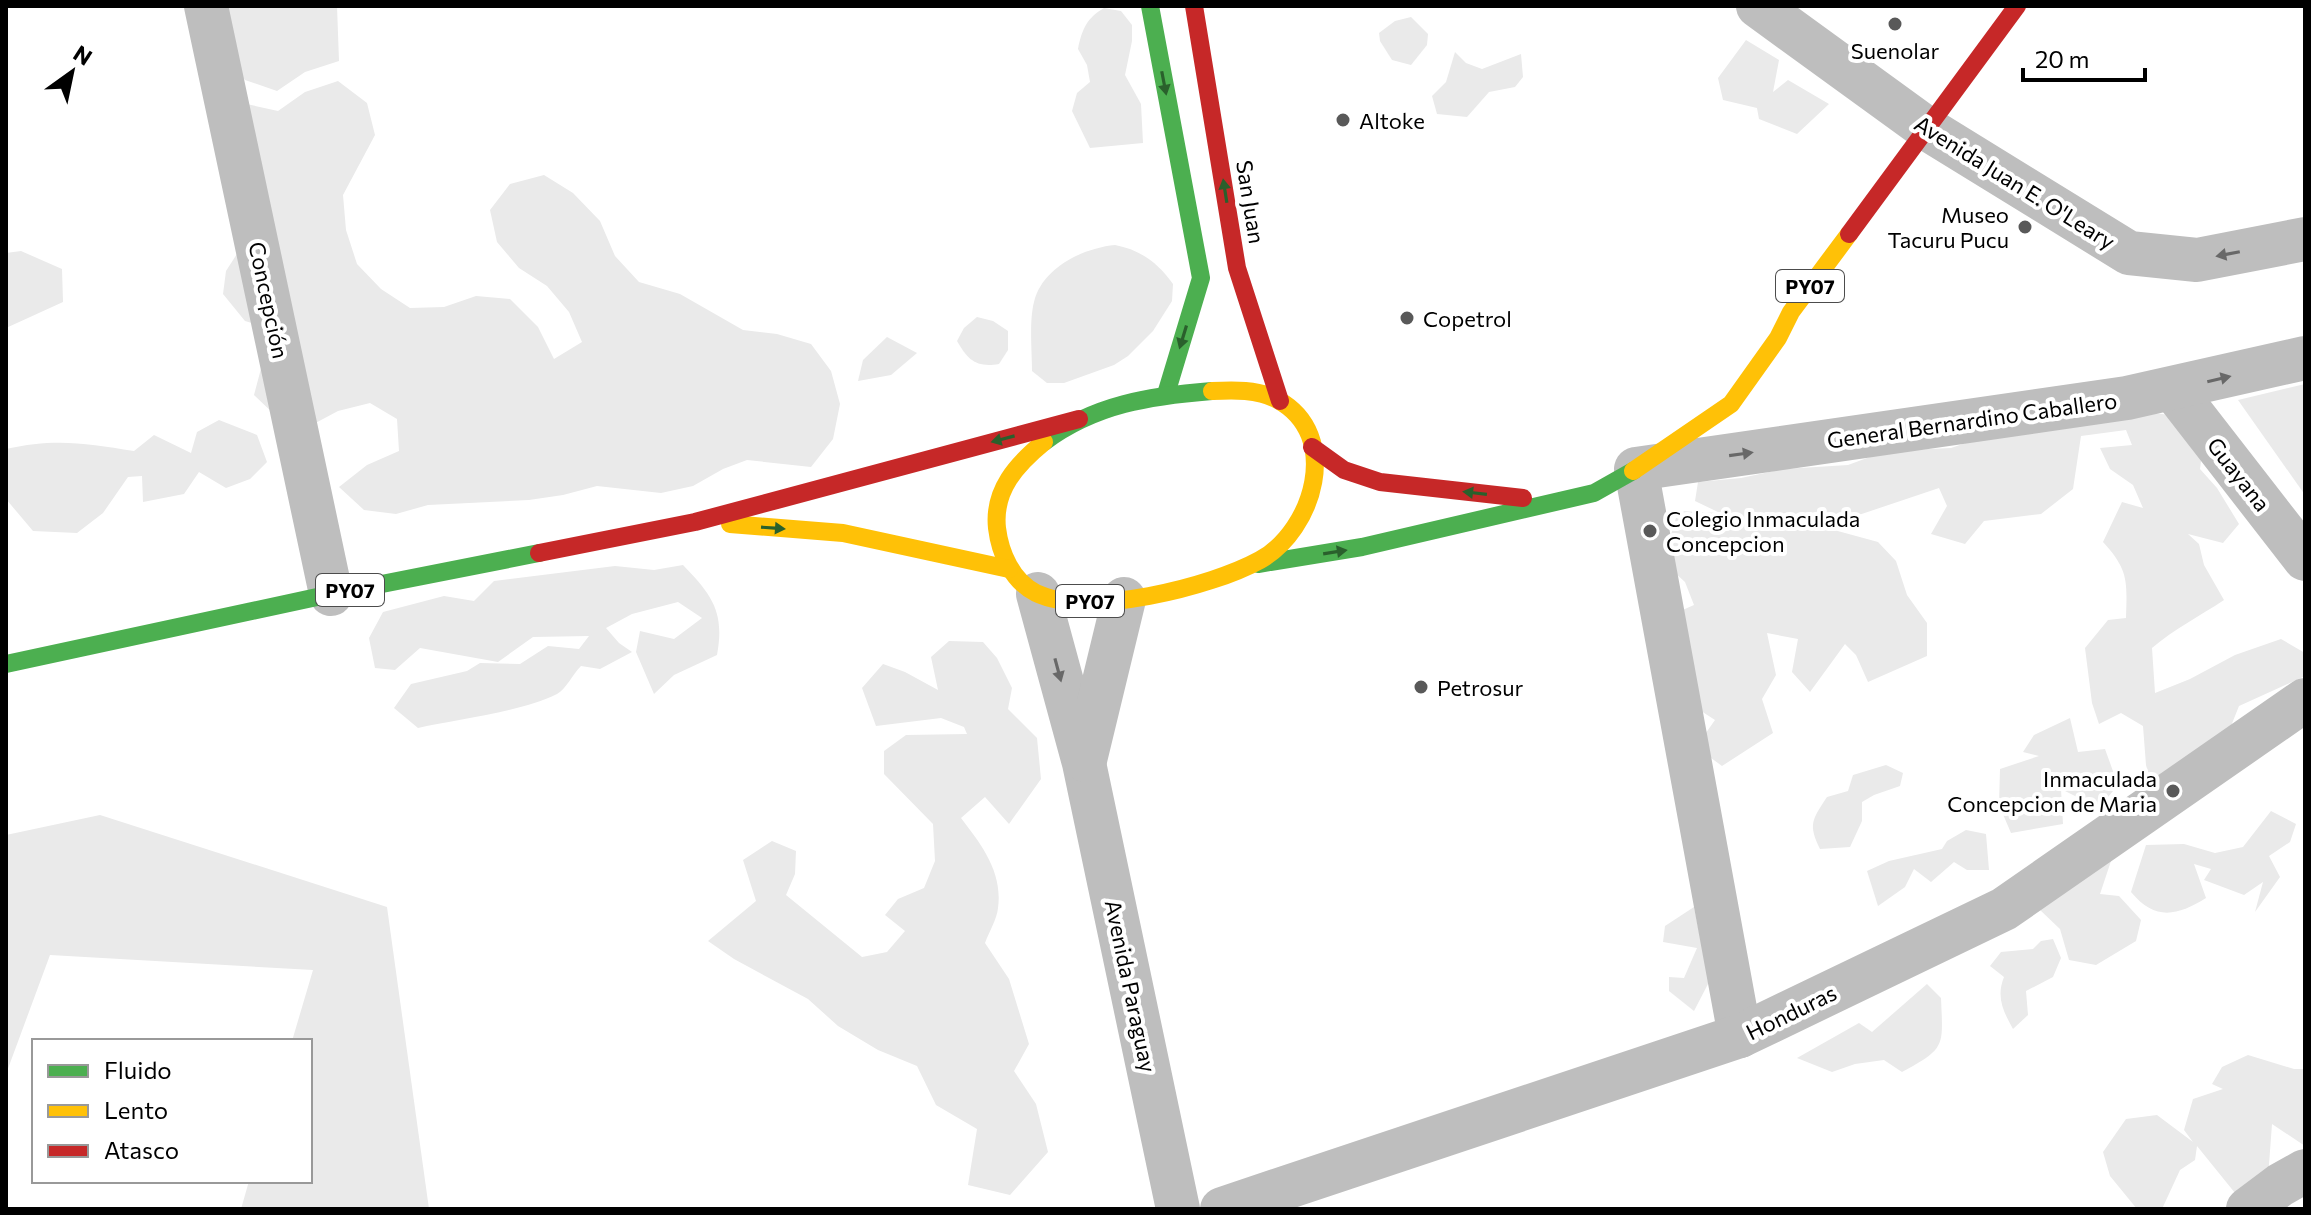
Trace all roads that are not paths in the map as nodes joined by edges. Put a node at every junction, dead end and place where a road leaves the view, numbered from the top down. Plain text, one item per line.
1 (206, 6) edge
2 (1150, 6) edge
3 (1194, 6) edge
4 (1758, 6) edge
5 (2017, 6) edge
6 (1926, 128) junction
7 (2305, 239) edge
8 (2305, 358) edge
9 (2173, 389) junction
10 (1166, 394) junction
11 (1280, 401) junction
12 (1079, 419) junction
13 (1312, 447) junction
14 (1636, 469) junction
15 (1553, 501) junction
16 (695, 522) junction
17 (2305, 559) edge
18 (1258, 564) junction
19 (1024, 582) junction
20 (331, 594) junction
21 (1124, 599) junction
22 (6, 664) edge
23 (2305, 700) edge
24 (1084, 763) junction
25 (1740, 1036) junction
26 (2305, 1171) edge
27 (1178, 1209) edge
28 (1222, 1209) edge
29 (2248, 1209) edge

1 - 20 street, Concepción
2 -> 10 main road
11 -> 3 main road, San Juan
4 - 6 street, Avenida Juan E. O'Leary
5 - 6 main road, PY07
7 -> 6 street, Avenida Juan E. O'Leary
6 - 14 main road, PY07
9 -> 8 street, General Bernardino Caballero
14 -> 9 street, General Bernardino Caballero
9 - 17 street, Guayana
10 - 11 main road, PY07
10 - 12 main road, PY07
11 - 13 main road, PY07
12 -> 16 main road, PY07
12 - 19 main road, PY07
15 -> 13 main road, PY07
13 - 18 main road, PY07
14 - 15 main road, PY07
14 - 25 street
18 -> 15 main road, PY07
16 -> 19 main road, PY07
16 - 20 main road, PY07
18 - 21 main road, PY07
19 - 21 main road, PY07
19 -> 24 street, Avenida Paraguay
20 - 22 main road, PY07
21 - 24 street
23 - 25 street, Honduras
24 - 27 street, Avenida Paraguay
25 - 28 street, Honduras
26 - 29 street

